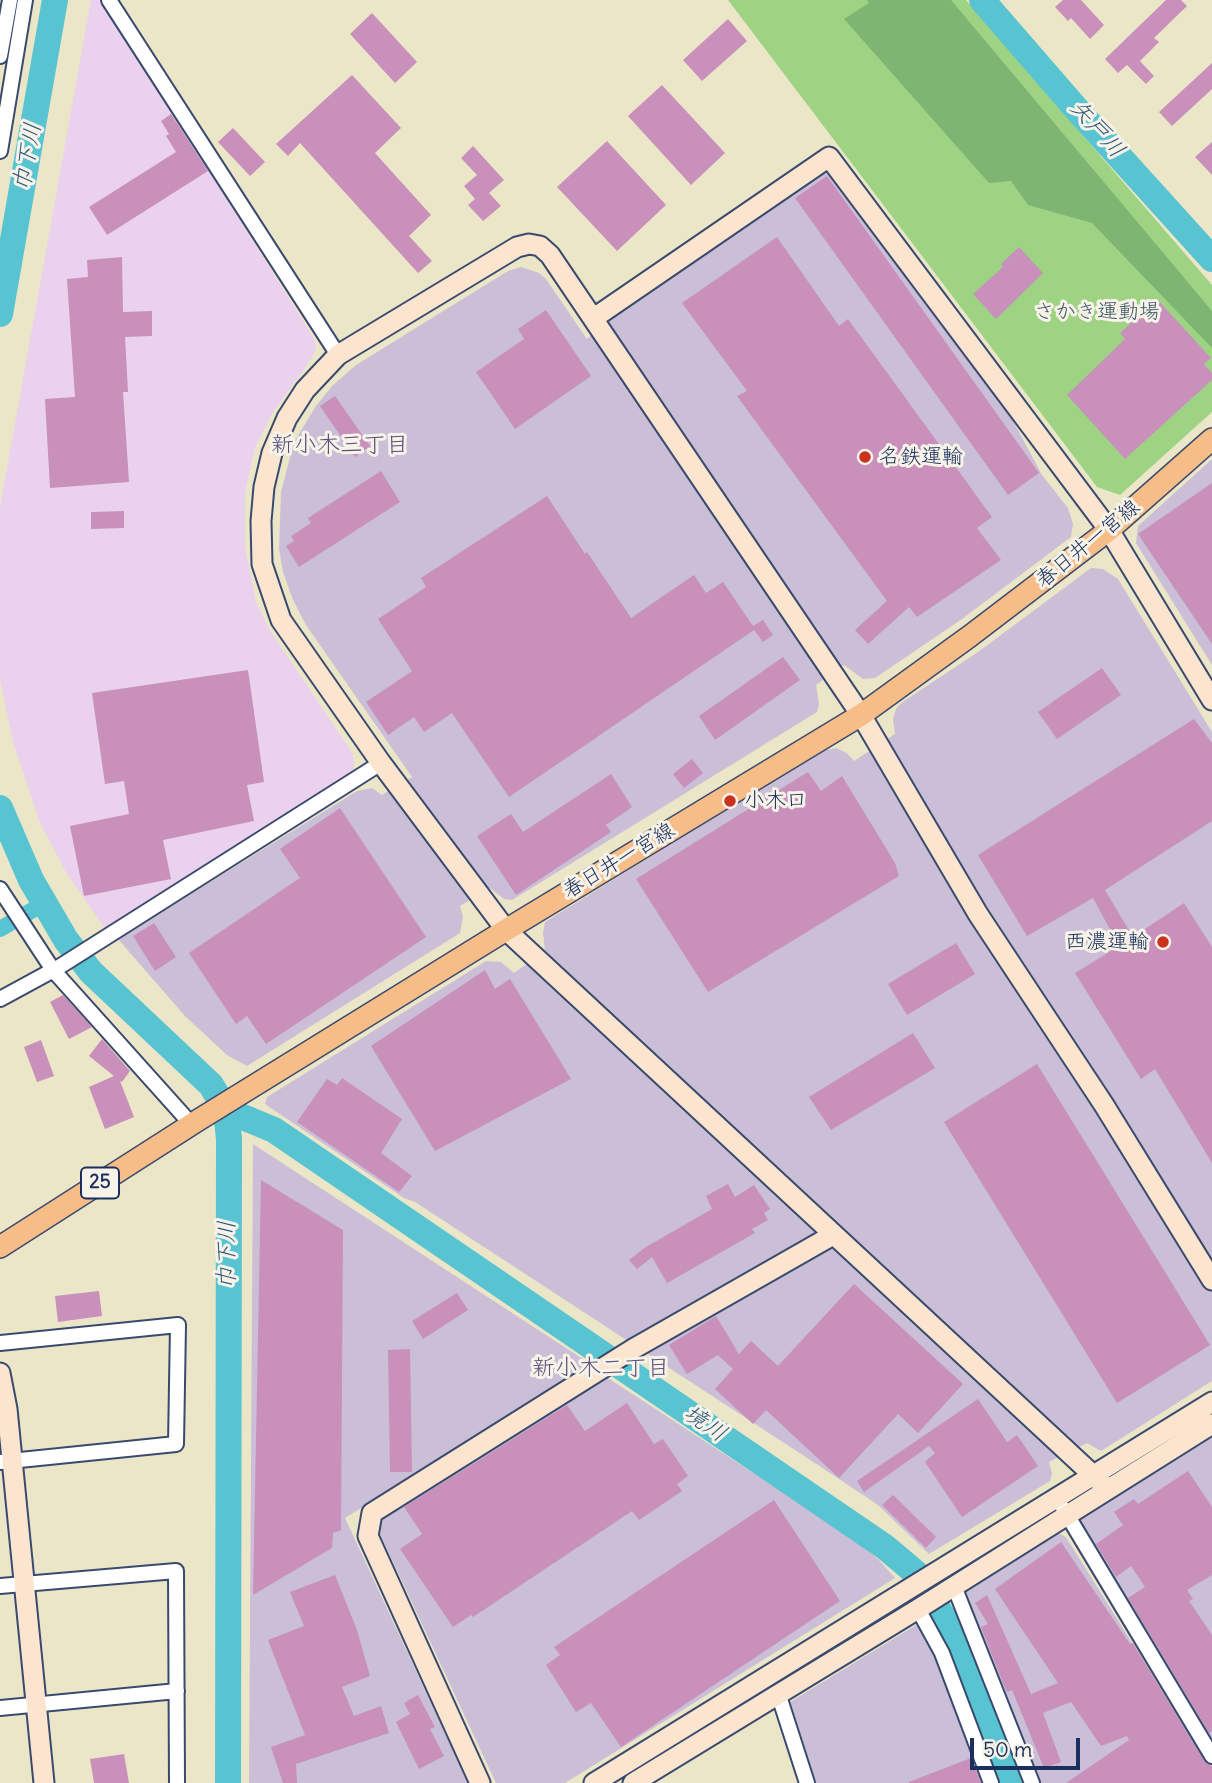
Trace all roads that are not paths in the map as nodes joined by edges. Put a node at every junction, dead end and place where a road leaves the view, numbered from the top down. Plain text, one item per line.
1 (10, 0) edge
2 (25, 0) edge
3 (109, 0) edge
4 (0, 56) edge
5 (6, 74) edge
6 (0, 151) edge
7 (594, 318) junction
8 (338, 355) junction
9 (1212, 439) edge
10 (1109, 530) junction
11 (1212, 700) edge
12 (861, 715) junction
13 (381, 763) junction
14 (0, 889) edge
15 (506, 930) junction
16 (56, 969) junction
17 (0, 999) edge
18 (196, 1122) junction
19 (833, 1235) junction
20 (0, 1247) edge
21 (1212, 1280) edge
22 (0, 1343) edge
23 (0, 1373) edge
24 (1212, 1402) edge
25 (1212, 1424) edge
26 (6, 1461) edge
27 (1101, 1482) junction
28 (1062, 1507) junction
29 (23, 1584) junction
30 (0, 1586) edge
31 (954, 1586) junction
32 (918, 1609) junction
33 (177, 1691) junction
34 (778, 1693) junction
35 (36, 1704) junction
36 (0, 1708) edge
37 (1210, 1748) edge
38 (44, 1783) edge
39 (177, 1783) edge
40 (480, 1783) edge
41 (594, 1783) edge
42 (633, 1783) edge
43 (807, 1783) edge
44 (990, 1783) edge
45 (1032, 1783) edge

1 - 4 street
2 - 5 street
3 - 8 street
5 - 6 street
7 - 8 street
7 - 10 street
7 - 12 street
8 - 13 street
9 - 10 main road, 春日井一宮線 / 25
10 - 11 street
10 - 12 main road, 春日井一宮線 / 25
12 - 15 main road, 春日井一宮線 / 25
12 - 21 street
13 - 15 street
13 - 16 street
14 - 16 street
15 - 18 main road, 春日井一宮線 / 25
15 - 19 street
16 - 17 street
16 - 18 street
18 - 20 main road, 春日井一宮線 / 25
19 - 27 street
19 - 40 street
22 - 26 street
23 - 26 street
24 - 27 street
25 - 27 street
26 - 29 street
27 - 28 street
28 - 31 street
28 - 37 street
28 - 41 street
29 - 30 street
29 - 33 street
29 - 35 street
31 - 32 street
31 - 45 street
32 - 34 street
32 - 44 street
33 - 35 street
33 - 39 street
34 - 42 street
34 - 43 street
35 - 36 street
35 - 38 street

